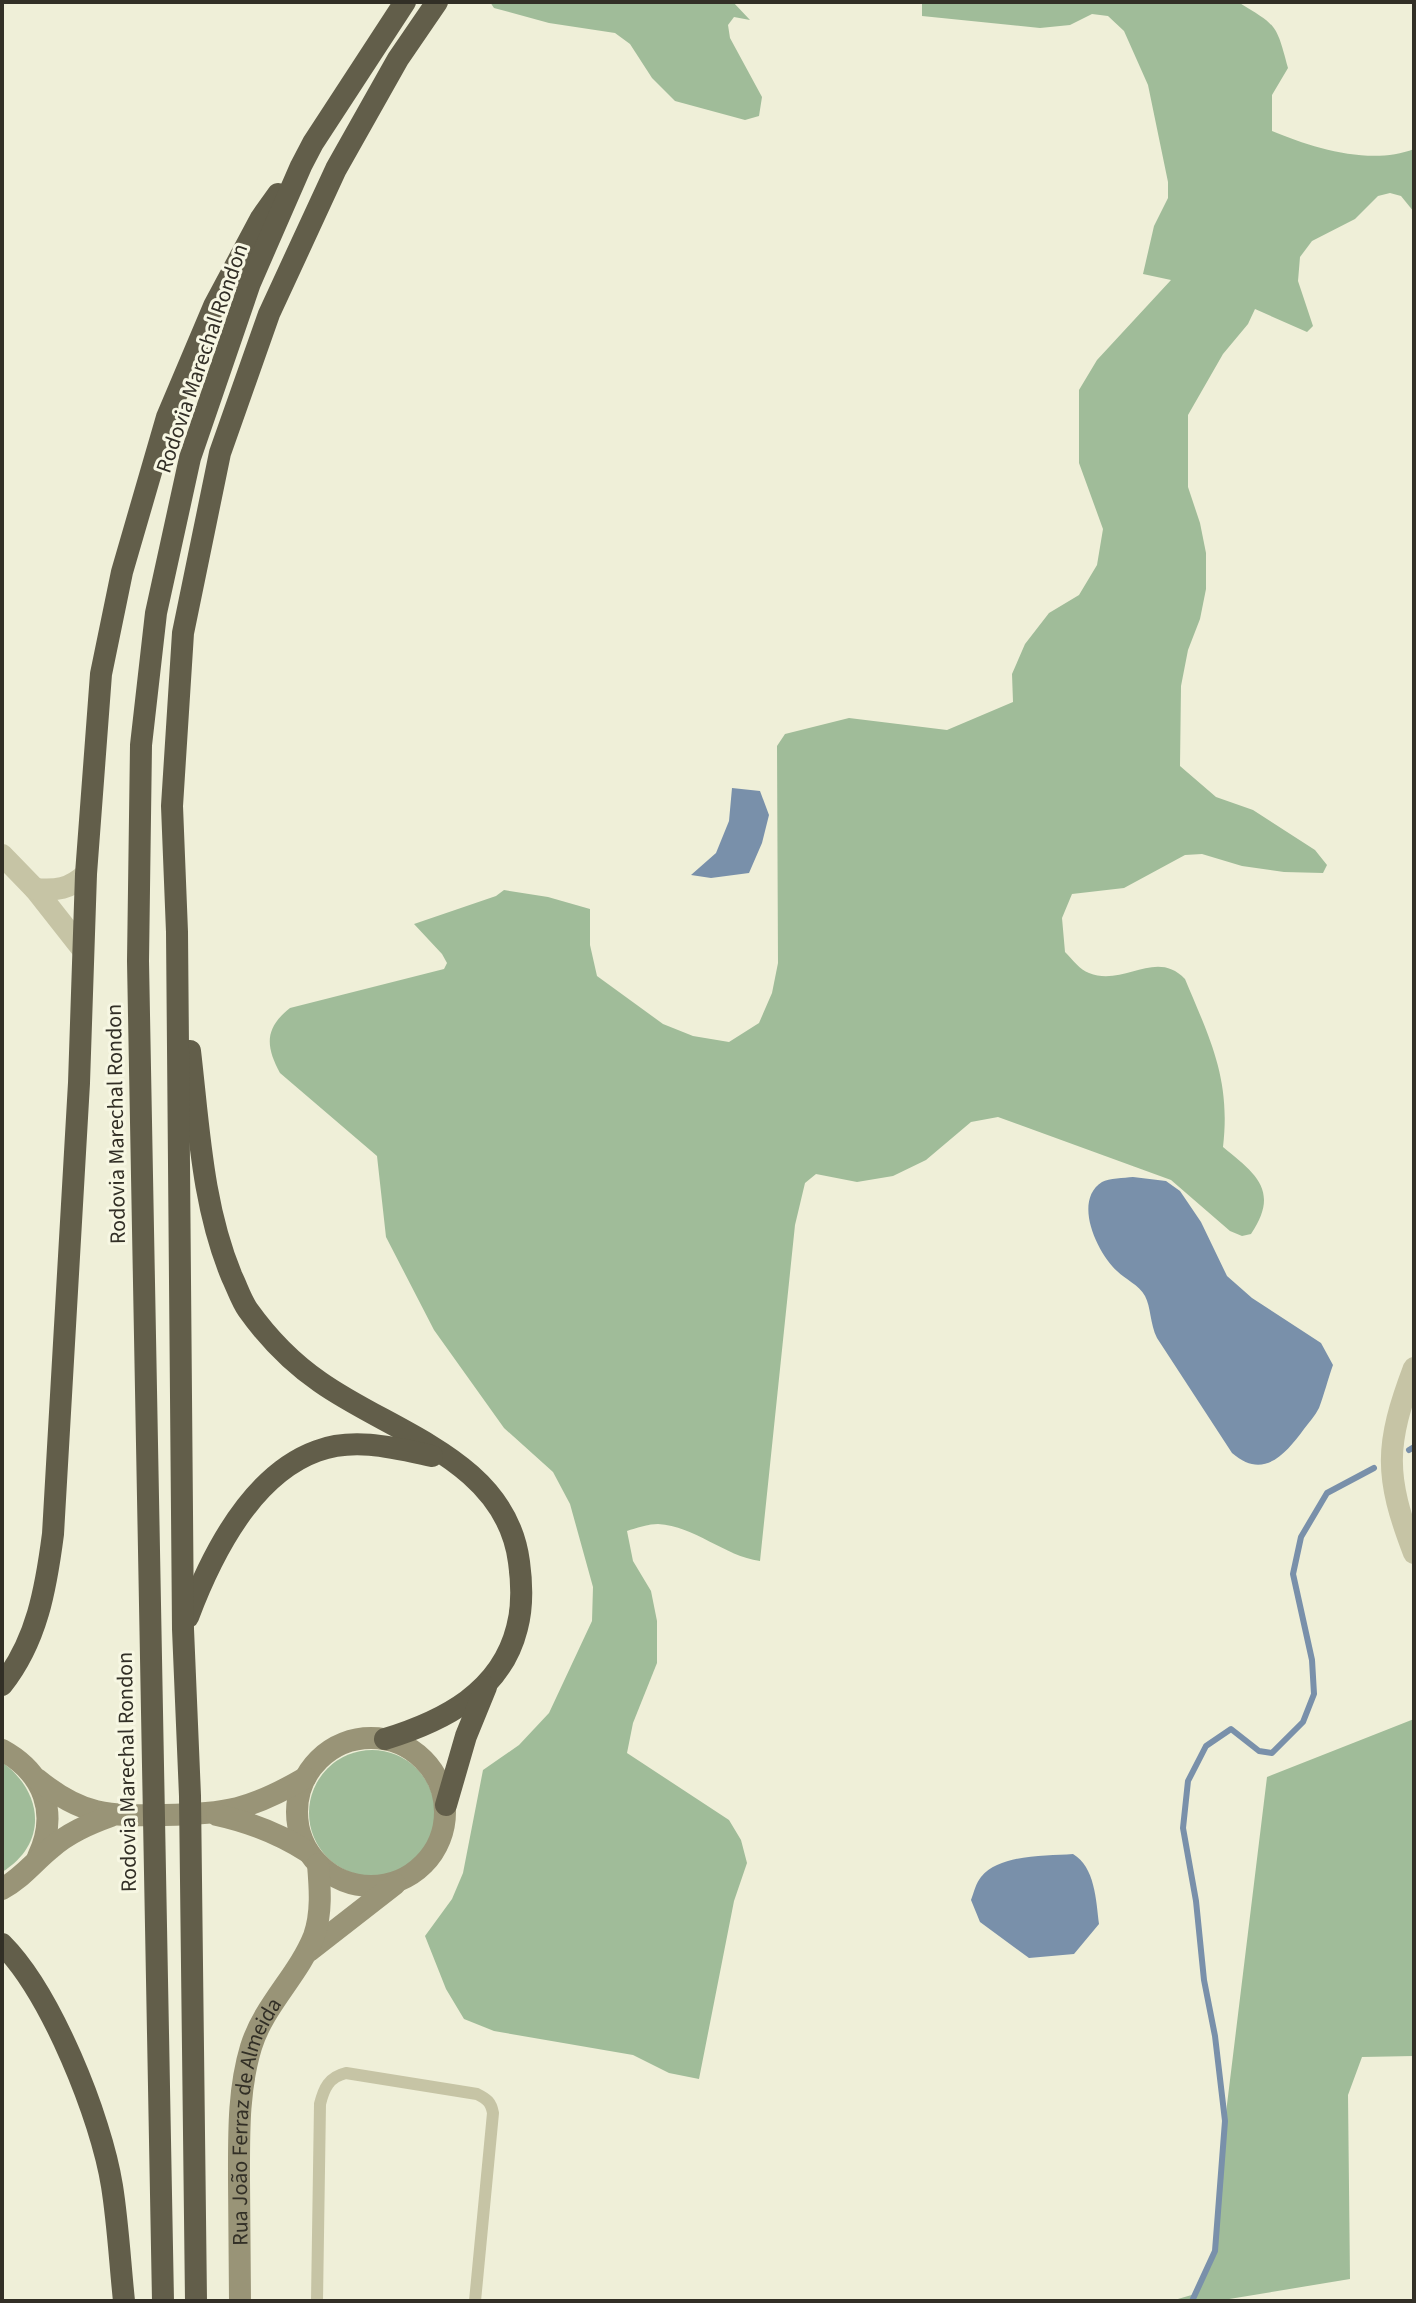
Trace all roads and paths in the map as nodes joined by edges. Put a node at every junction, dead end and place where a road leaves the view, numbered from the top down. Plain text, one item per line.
1 (405, 2) edge
2 (437, 2) edge
3 (313, 143) junction
4 (2, 855) edge
5 (86, 874) junction
6 (35, 889) junction
7 (177, 932) junction
8 (83, 950) junction
9 (1414, 1368) edge
10 (452, 1460) junction
11 (1414, 1553) edge
12 (183, 1629) junction
13 (2, 1685) edge
14 (486, 1686) junction
15 (385, 1739) junction
16 (2, 1750) edge
17 (305, 1778) junction
18 (37, 1779) junction
19 (446, 1805) junction
20 (216, 1814) junction
21 (111, 1816) junction
22 (313, 1858) junction
23 (36, 1861) junction
24 (397, 1882) junction
25 (2, 1889) edge
26 (2, 1944) edge
27 (305, 1955) junction
28 (124, 2301) edge
29 (163, 2301) edge
30 (196, 2301) edge
31 (240, 2301) edge
32 (317, 2301) edge
33 (475, 2301) edge

1 - 3 highway, Rodovia Marechal Rondon
2 - 7 highway
3 - 5 highway
3 - 29 highway, Rodovia Marechal Rondon
4 - 6 street
5 - 6 street
5 - 8 highway
6 - 8 street
7 - 10 highway
7 - 12 highway
8 - 13 highway
9 - 11 street
10 - 12 highway
10 - 14 highway
12 - 30 highway
14 - 15 highway
14 - 19 highway
15 - 17 main road
15 - 19 main road
16 - 18 main road
17 - 20 main road
17 - 22 main road
18 - 21 main road
18 - 23 main road
19 - 24 main road
20 - 21 main road
20 - 22 main road
21 - 23 main road
22 - 24 main road
22 - 27 main road, Rua João Ferraz de Almeida
23 - 25 main road
24 - 27 main road, Rua João Ferraz de Almeida
26 - 28 highway
27 - 31 main road, Rua João Ferraz de Almeida
32 - 33 lane

